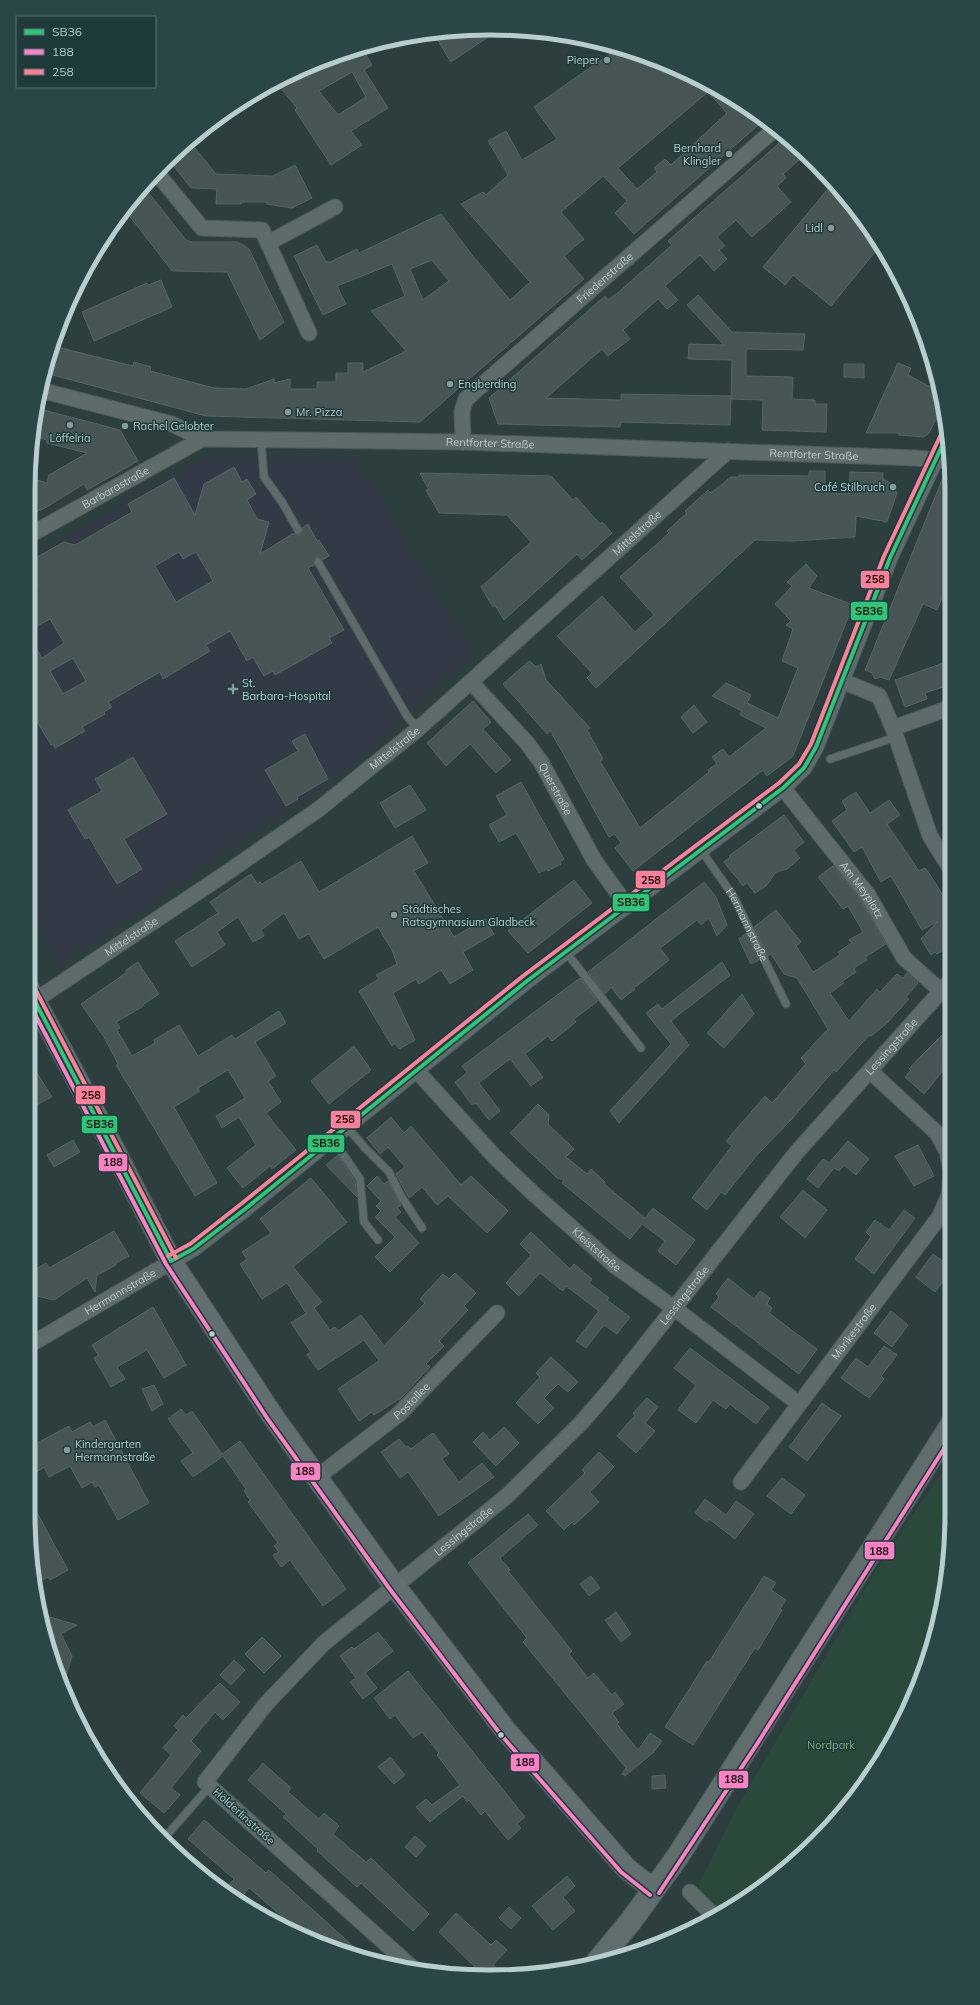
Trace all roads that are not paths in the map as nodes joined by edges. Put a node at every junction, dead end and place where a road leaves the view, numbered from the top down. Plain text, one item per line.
1 (771, 132) edge
2 (160, 177) edge
3 (335, 206) dead end
4 (268, 243) junction
5 (309, 333) dead end
6 (46, 392) edge
7 (202, 438) junction
8 (261, 440) junction
9 (463, 442) junction
10 (728, 451) junction
11 (941, 460) edge
12 (298, 530) dead end
13 (35, 532) edge
14 (318, 562) dead end
15 (842, 681) junction
16 (471, 682) junction
17 (945, 710) edge
18 (418, 729) junction
19 (894, 733) junction
20 (830, 759) dead end
21 (783, 788) junction
22 (701, 850) junction
23 (945, 860) edge
24 (627, 906) junction
25 (566, 952) junction
26 (945, 985) edge
27 (945, 987) edge
28 (35, 995) edge
29 (786, 1004) dead end
30 (35, 1007) edge
31 (640, 1048) dead end
32 (416, 1070) junction
33 (870, 1071) junction
34 (346, 1125) junction
35 (332, 1138) junction
36 (945, 1148) edge
37 (945, 1204) edge
38 (422, 1228) dead end
39 (378, 1240) dead end
40 (171, 1261) junction
41 (674, 1308) junction
42 (497, 1313) dead end
43 (35, 1342) edge
44 (799, 1404) junction
45 (945, 1435) edge
46 (316, 1478) junction
47 (741, 1482) dead end
48 (394, 1585) junction
49 (210, 1786) junction
50 (166, 1836) dead end
51 (654, 1890) junction
52 (690, 1892) dead end
53 (711, 1913) edge
54 (602, 1955) edge
55 (405, 1962) edge

1 - 9 street, Friedenstraße
2 - 4 street
3 - 4 street
4 - 5 street
6 - 7 street, Rentforter Straße
7 - 8 street, Rentforter Straße
7 - 13 street, Barbarastraße
8 - 9 street, Rentforter Straße
8 - 12 lane
9 - 10 street, Rentforter Straße
10 - 11 street, Rentforter Straße
10 - 16 street, Mittelstraße
11 - 15 street, Hermannstraße
14 - 18 lane
15 - 19 street
15 - 21 street, Hermannstraße
16 - 18 street, Mittelstraße
16 - 24 street, Querstraße
17 - 19 street
18 - 28 street, Mittelstraße
19 - 20 lane
19 - 23 street
21 - 22 street, Hermannstraße
21 - 26 street, Am Meyplatz
22 - 24 street, Hermannstraße
22 - 29 lane, Hermannstraße
24 - 25 street, Hermannstraße
25 - 31 lane
25 - 32 street, Hermannstraße
27 - 33 street, Lessingstraße
30 - 40 street
32 - 34 street, Hermannstraße
32 - 41 street, Kleiststraße
33 - 36 street, Mörikestraße
33 - 41 street, Lessingstraße
34 - 35 street, Hermannstraße
34 - 38 lane
35 - 39 lane
35 - 40 street, Hermannstraße
37 - 44 street, Mörikestraße
40 - 43 street, Hermannstraße
40 - 46 street
41 - 44 street, Kleiststraße
41 - 48 street, Lessingstraße
42 - 46 street, Postallee
44 - 47 street, Mörikestraße
45 - 51 main road
46 - 48 street
48 - 49 street, Hölderlinstraße
48 - 51 street
49 - 50 lane
49 - 55 street, Hölderlinstraße
51 - 54 main road
52 - 53 street

